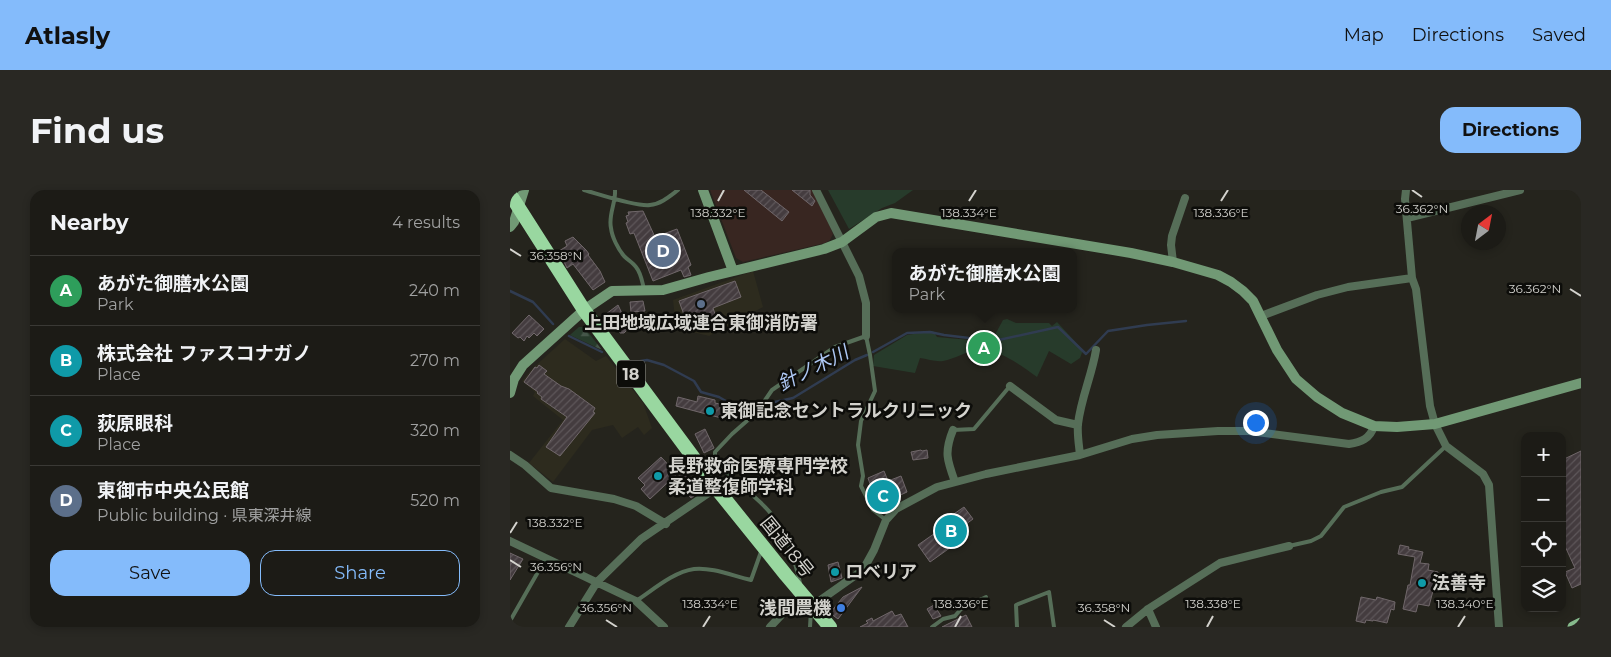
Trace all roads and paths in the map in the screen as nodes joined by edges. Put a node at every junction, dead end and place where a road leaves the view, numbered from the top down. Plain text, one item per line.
1 (524, 190) edge
2 (584, 190) edge
3 (615, 190) edge
4 (678, 190) edge
5 (703, 190) edge
6 (816, 190) edge
7 (1406, 190) edge
8 (1520, 190) edge
9 (510, 194) edge
10 (1186, 198) dead end
11 (616, 200) junction
12 (518, 208) junction
13 (1407, 218) junction
14 (510, 227) edge
15 (842, 242) junction
16 (1173, 262) junction
17 (733, 271) junction
18 (1412, 278) junction
19 (644, 291) junction
20 (584, 310) junction
21 (1261, 316) junction
22 (866, 336) junction
23 (1096, 350) dead end
24 (1581, 383) edge
25 (1010, 386) joint
26 (510, 393) edge
27 (1435, 424) junction
28 (1078, 425) junction
29 (1374, 426) junction
30 (953, 430) joint
31 (1446, 446) junction
32 (510, 455) edge
33 (1080, 455) junction
34 (955, 482) junction
35 (716, 488) junction
36 (886, 520) junction
37 (666, 524) junction
38 (510, 541) edge
39 (1289, 546) joint
40 (763, 547) junction
41 (546, 558) junction
42 (597, 582) junction
43 (986, 597) dead end
44 (636, 601) junction
45 (807, 601) junction
46 (1148, 608) junction
47 (510, 620) edge
48 (1581, 623) edge
49 (569, 627) edge
50 (664, 627) edge
51 (770, 627) edge
52 (810, 627) edge
53 (830, 627) edge
54 (932, 627) edge
55 (1017, 627) edge
56 (1054, 627) edge
57 (1126, 627) edge
58 (1156, 627) edge
59 (1499, 627) edge
60 (1573, 627) edge

1 - 12 street
2 - 11 lane
3 - 11 lane
4 - 11 lane
5 - 17 street
6 - 15 street
7 - 13 street
8 - 13 street
9 - 12 highway, 国道18号 / 18
10 - 16 street
11 - 19 lane
12 - 14 street
12 - 20 highway, 国道18号 / 18
13 - 18 street
15 - 16 street
15 - 17 street
15 - 22 street
16 - 21 street
17 - 19 street
18 - 21 street
18 - 27 street
19 - 20 street
20 - 26 street
20 - 35 highway, 国道18号 / 18
21 - 29 street
22 - 36 lane
22 - 45 lane
23 - 28 street
24 - 27 street
25 - 28 street
25 - 30 lane
27 - 29 street
27 - 31 street
28 - 33 street
29 - 33 street
30 - 34 street
31 - 39 lane
31 - 59 street
32 - 37 street
33 - 34 street
34 - 36 street
35 - 37 street
35 - 40 highway, 国道18号 / 18
36 - 45 street
37 - 42 street
38 - 41 street
39 - 46 street
40 - 44 lane
40 - 45 highway, 国道18号 / 18
41 - 42 street
41 - 47 lane
42 - 44 street
42 - 49 street
43 - 54 lane
44 - 50 street
45 - 51 street
45 - 52 lane
45 - 53 highway, 国道18号 / 18
46 - 57 street
46 - 58 street
48 - 60 main road
55 - 56 lane

